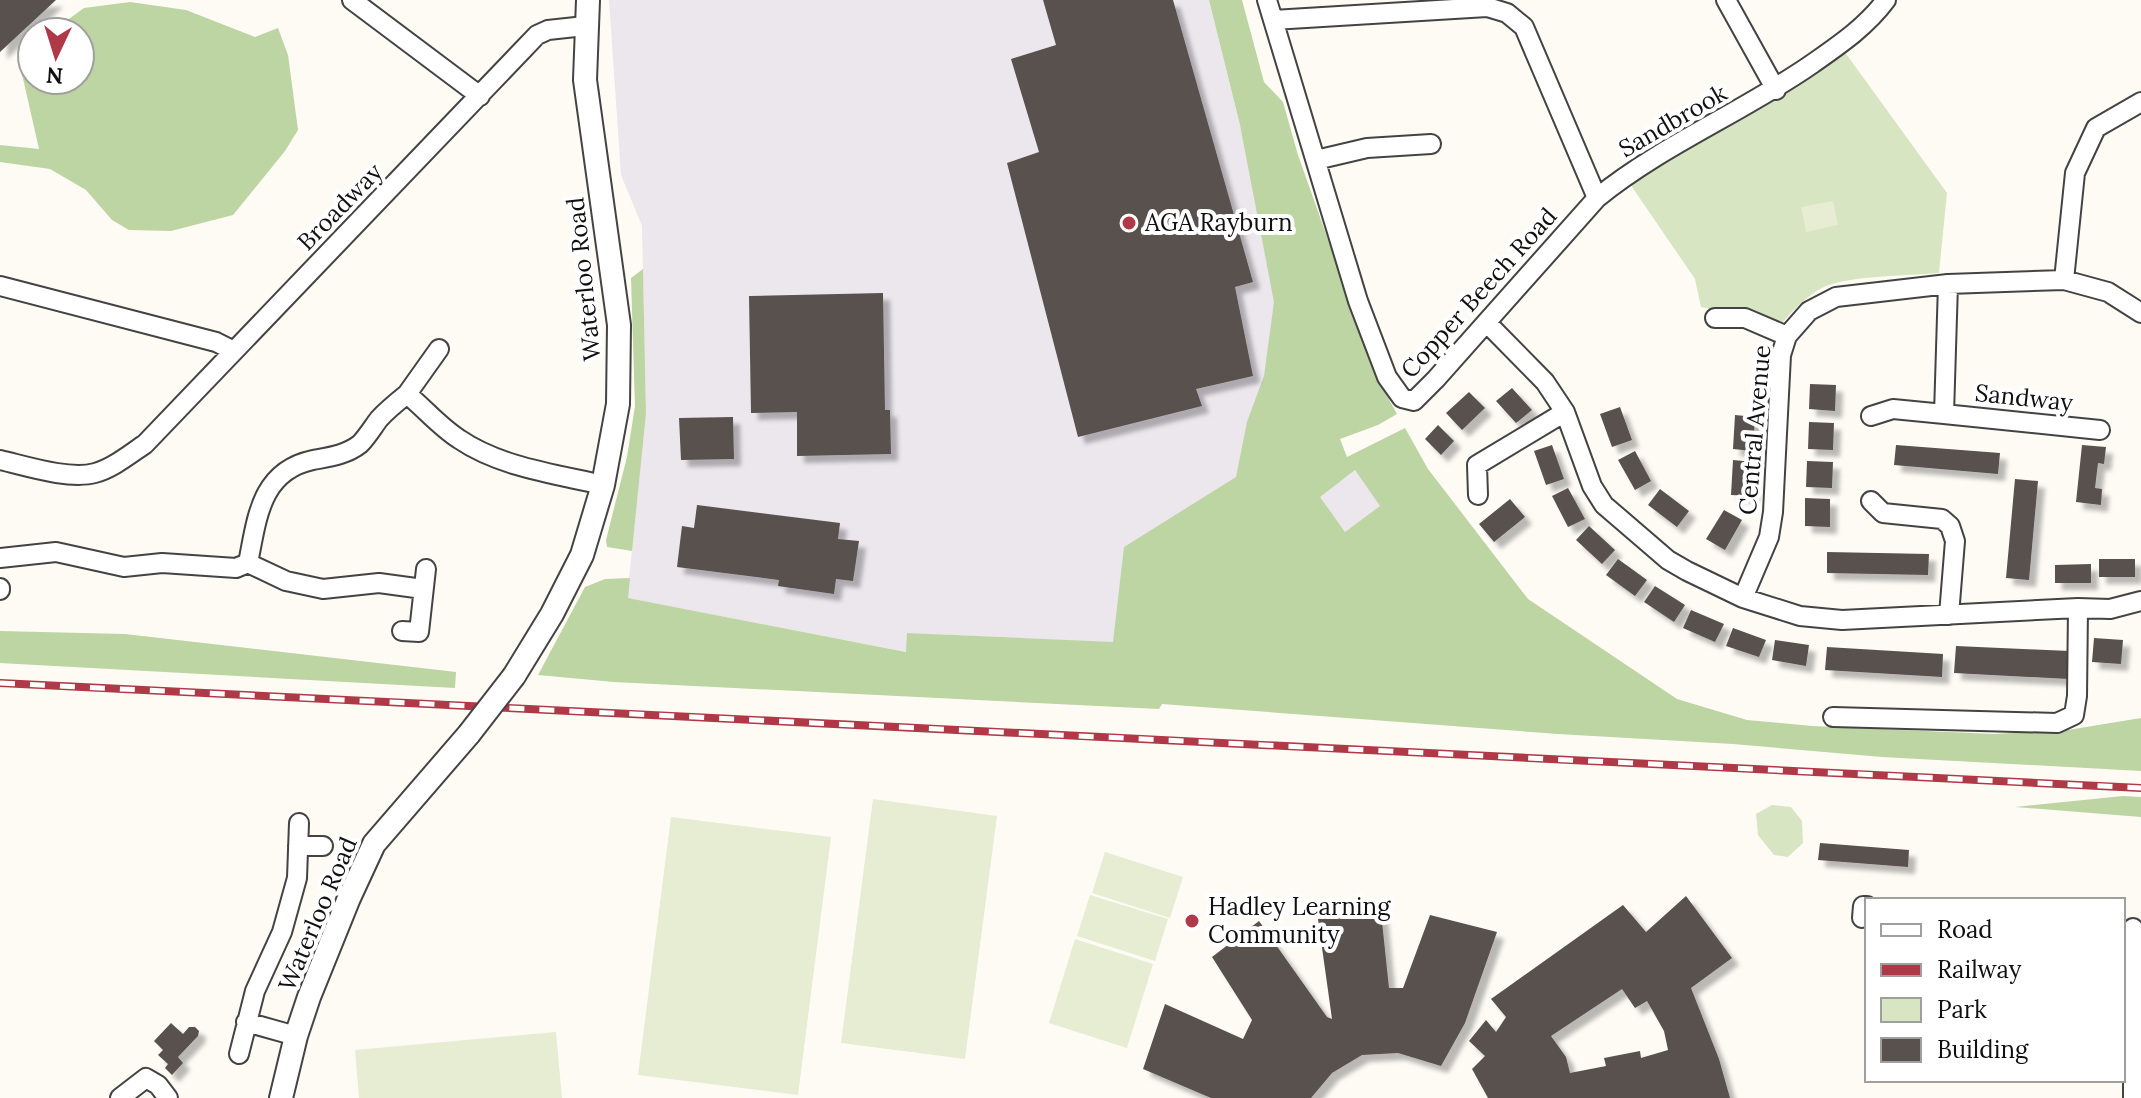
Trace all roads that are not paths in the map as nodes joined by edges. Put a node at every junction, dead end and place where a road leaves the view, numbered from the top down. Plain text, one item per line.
1 (352, 0) edge
2 (588, 0) edge
3 (1267, 0) edge
4 (1726, 0) edge
5 (1886, 0) edge
6 (1273, 20) junction
7 (585, 26) junction
8 (1776, 90) junction
9 (480, 96) junction
10 (2141, 102) edge
11 (1431, 144) dead end
12 (1316, 160) junction
13 (1597, 198) junction
14 (2064, 280) junction
15 (1948, 284) junction
16 (0, 286) edge
17 (2141, 313) edge
18 (1715, 318) dead end
19 (1487, 323) junction
20 (1787, 336) junction
21 (439, 349) dead end
22 (234, 351) junction
23 (407, 394) junction
24 (1565, 412) junction
25 (1944, 414) junction
26 (1871, 416) dead end
27 (2100, 430) dead end
28 (0, 460) edge
29 (603, 485) junction
30 (1478, 495) dead end
31 (1871, 501) dead end
32 (0, 558) edge
33 (248, 563) junction
34 (426, 569) dead end
35 (423, 589) junction
36 (1743, 598) junction
37 (2141, 601) edge
38 (2078, 608) junction
39 (1949, 615) junction
40 (402, 631) dead end
41 (1833, 717) dead end
42 (299, 823) dead end
43 (298, 846) junction
44 (323, 846) dead end
45 (2132, 928) edge
46 (246, 1022) junction
47 (296, 1036) junction
48 (239, 1054) dead end
49 (120, 1098) edge
50 (168, 1098) edge
51 (281, 1098) edge
52 (2133, 1098) edge

1 - 9 street
2 - 7 street, Waterloo Road
3 - 6 street, Copper Beech Road
4 - 8 street
5 - 8 street, Sandbrook
6 - 12 street, Copper Beech Road
6 - 13 street
7 - 9 street, Broadway
7 - 29 street, Waterloo Road
8 - 13 street, Sandbrook
9 - 22 street, Broadway
10 - 14 street
11 - 12 street
12 - 19 street, Copper Beech Road
13 - 19 street, Copper Beech Road
14 - 15 street
14 - 17 street
15 - 20 street
15 - 25 street, Sandway
16 - 22 street
18 - 20 street, Central Avenue
19 - 24 street
20 - 36 street, Central Avenue
21 - 23 street
22 - 28 street, Broadway
23 - 29 street
23 - 33 street
24 - 30 street
24 - 36 street
25 - 26 street, Sandway
25 - 27 street, Sandway
29 - 47 street, Waterloo Road, bridge
31 - 39 street
32 - 33 street
33 - 35 street
34 - 35 street
35 - 40 street
36 - 39 street
37 - 38 street
38 - 39 street
38 - 41 street
42 - 43 street
43 - 44 street
43 - 46 street
45 - 52 street
46 - 47 street
46 - 48 street
47 - 51 street, Waterloo Road
49 - 50 street

